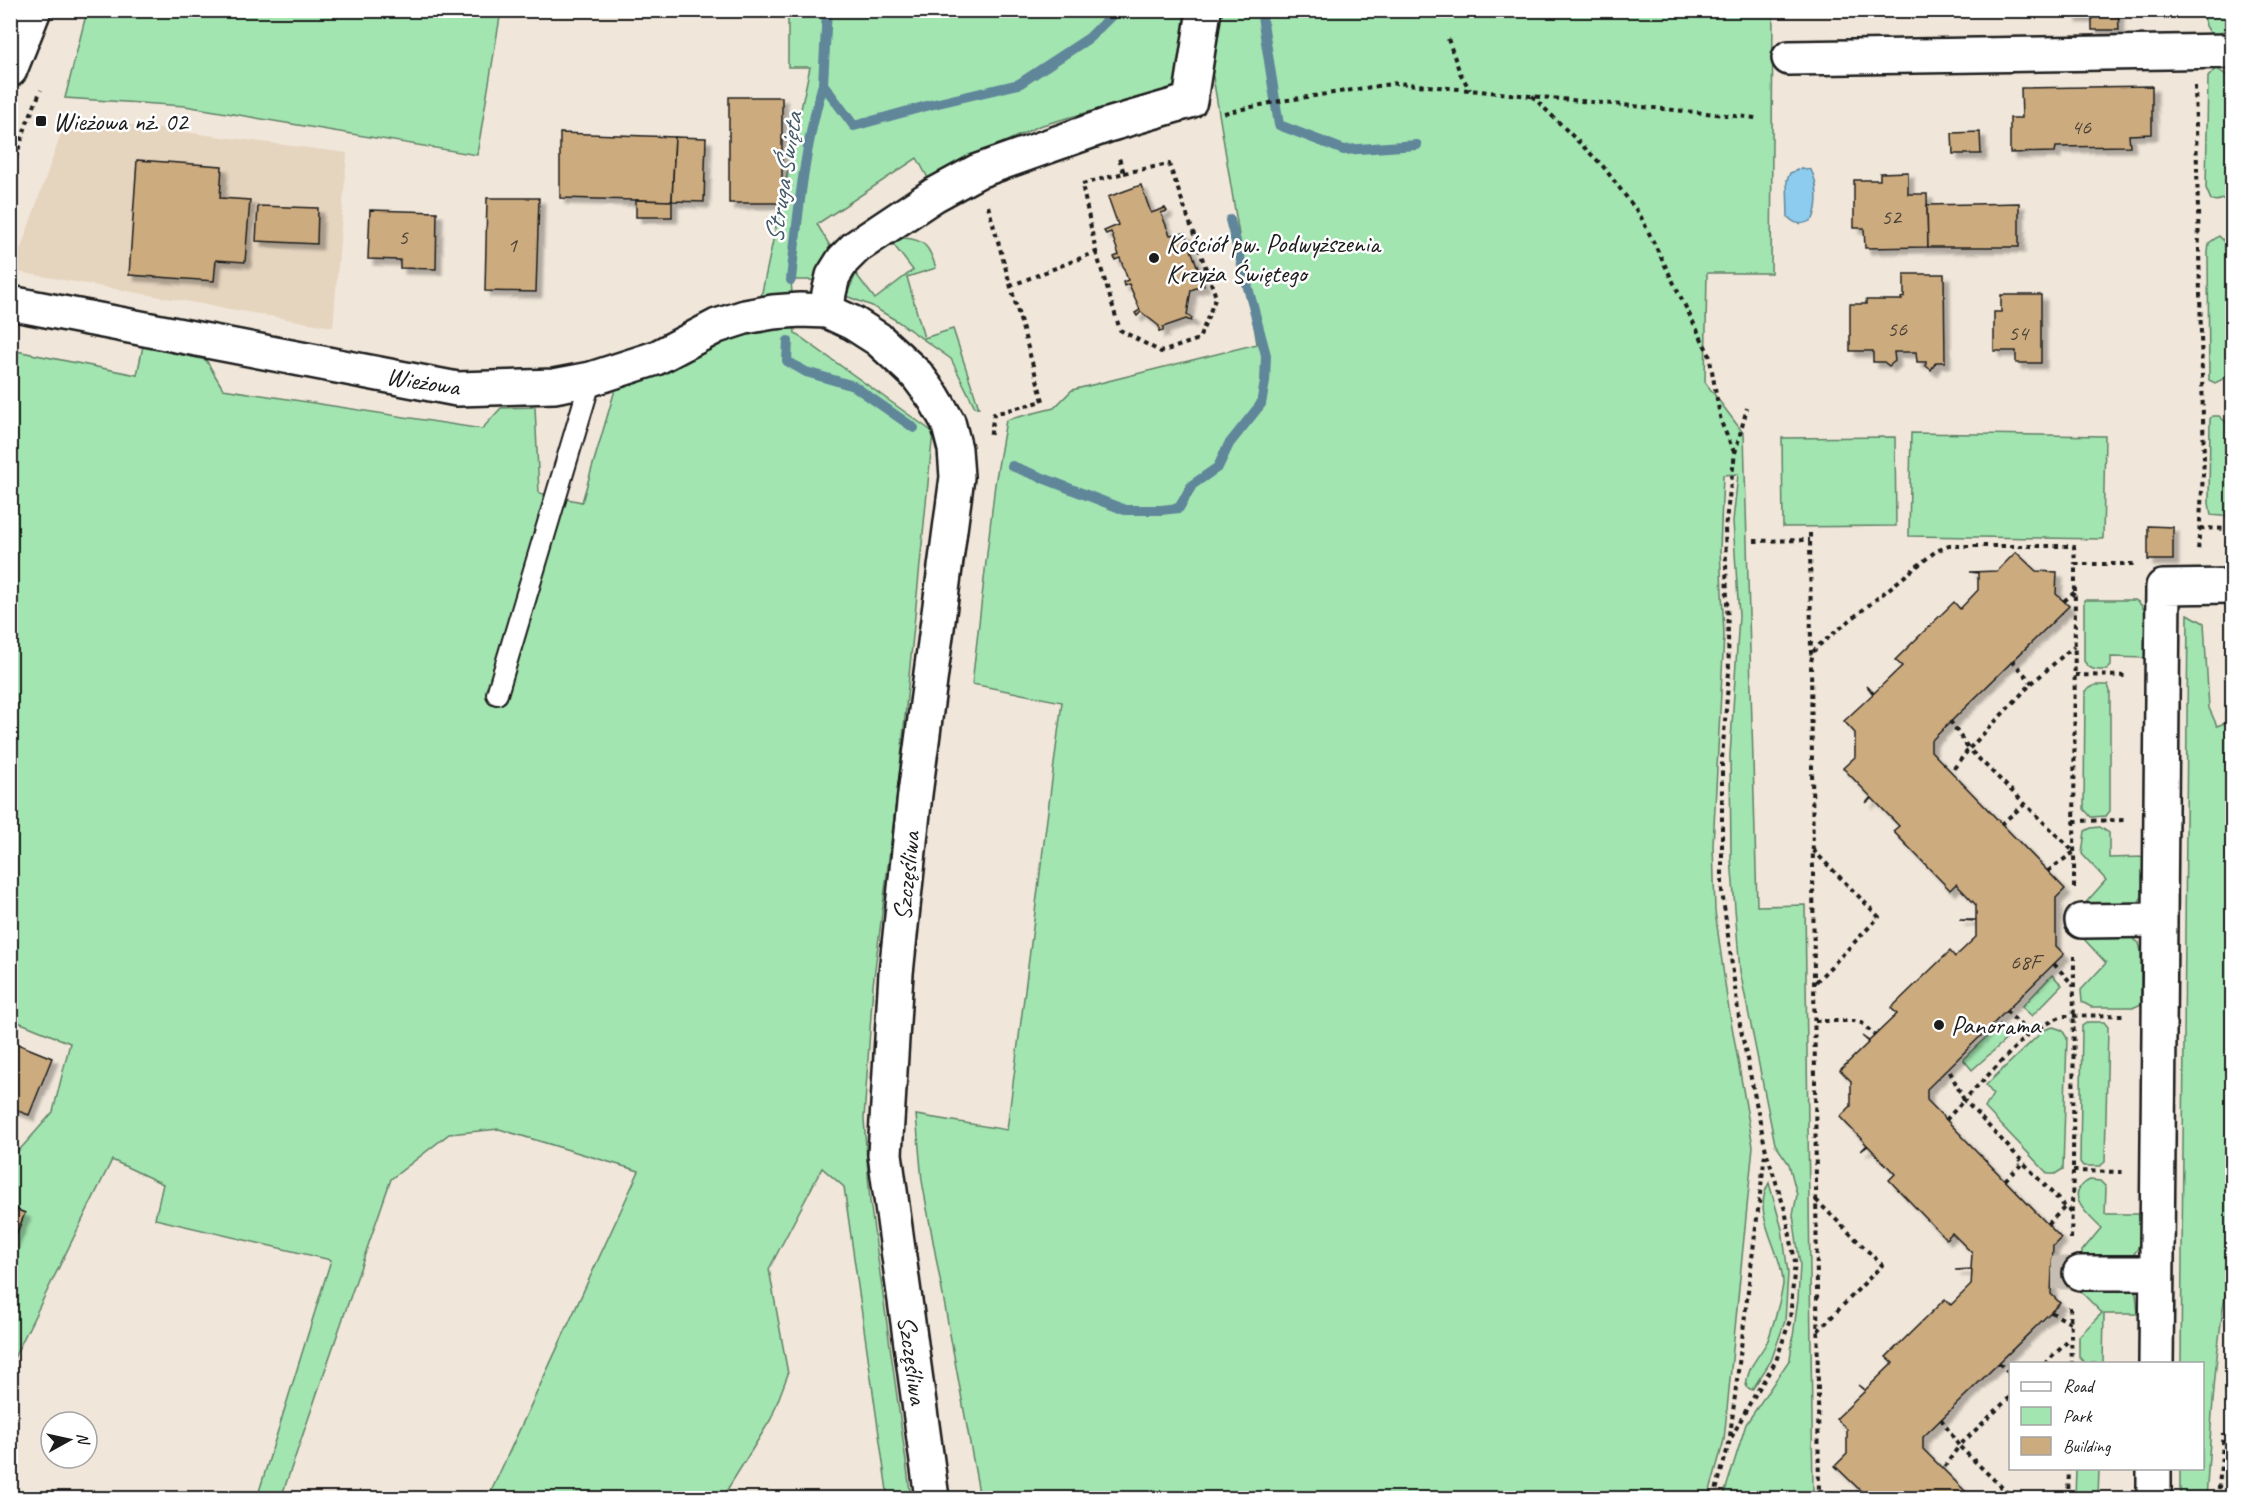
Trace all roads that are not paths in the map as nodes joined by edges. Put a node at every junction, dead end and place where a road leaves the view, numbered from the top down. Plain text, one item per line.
1 (34, 10) edge
2 (1203, 10) edge
3 (2232, 51) edge
4 (1789, 58) dead end
5 (10, 70) edge
6 (10, 303) edge
7 (827, 311) junction
8 (591, 379) junction
9 (2232, 585) edge
10 (497, 694) dead end
11 (2159, 920) junction
12 (2082, 921) dead end
13 (2080, 1273) tunnel mouth
14 (2156, 1273) junction
15 (2156, 1362) edge
16 (2154, 1470) edge
17 (932, 1498) edge
18 (2154, 1498) edge

1 - 5 street
2 - 7 street
3 - 4 street
6 - 8 street, Wieżowa
7 - 8 street, Wieżowa
7 - 17 street, Szczęśliwa
8 - 10 lane
9 - 11 street
11 - 12 street
11 - 14 street
13 - 14 street
14 - 15 street
16 - 18 street

